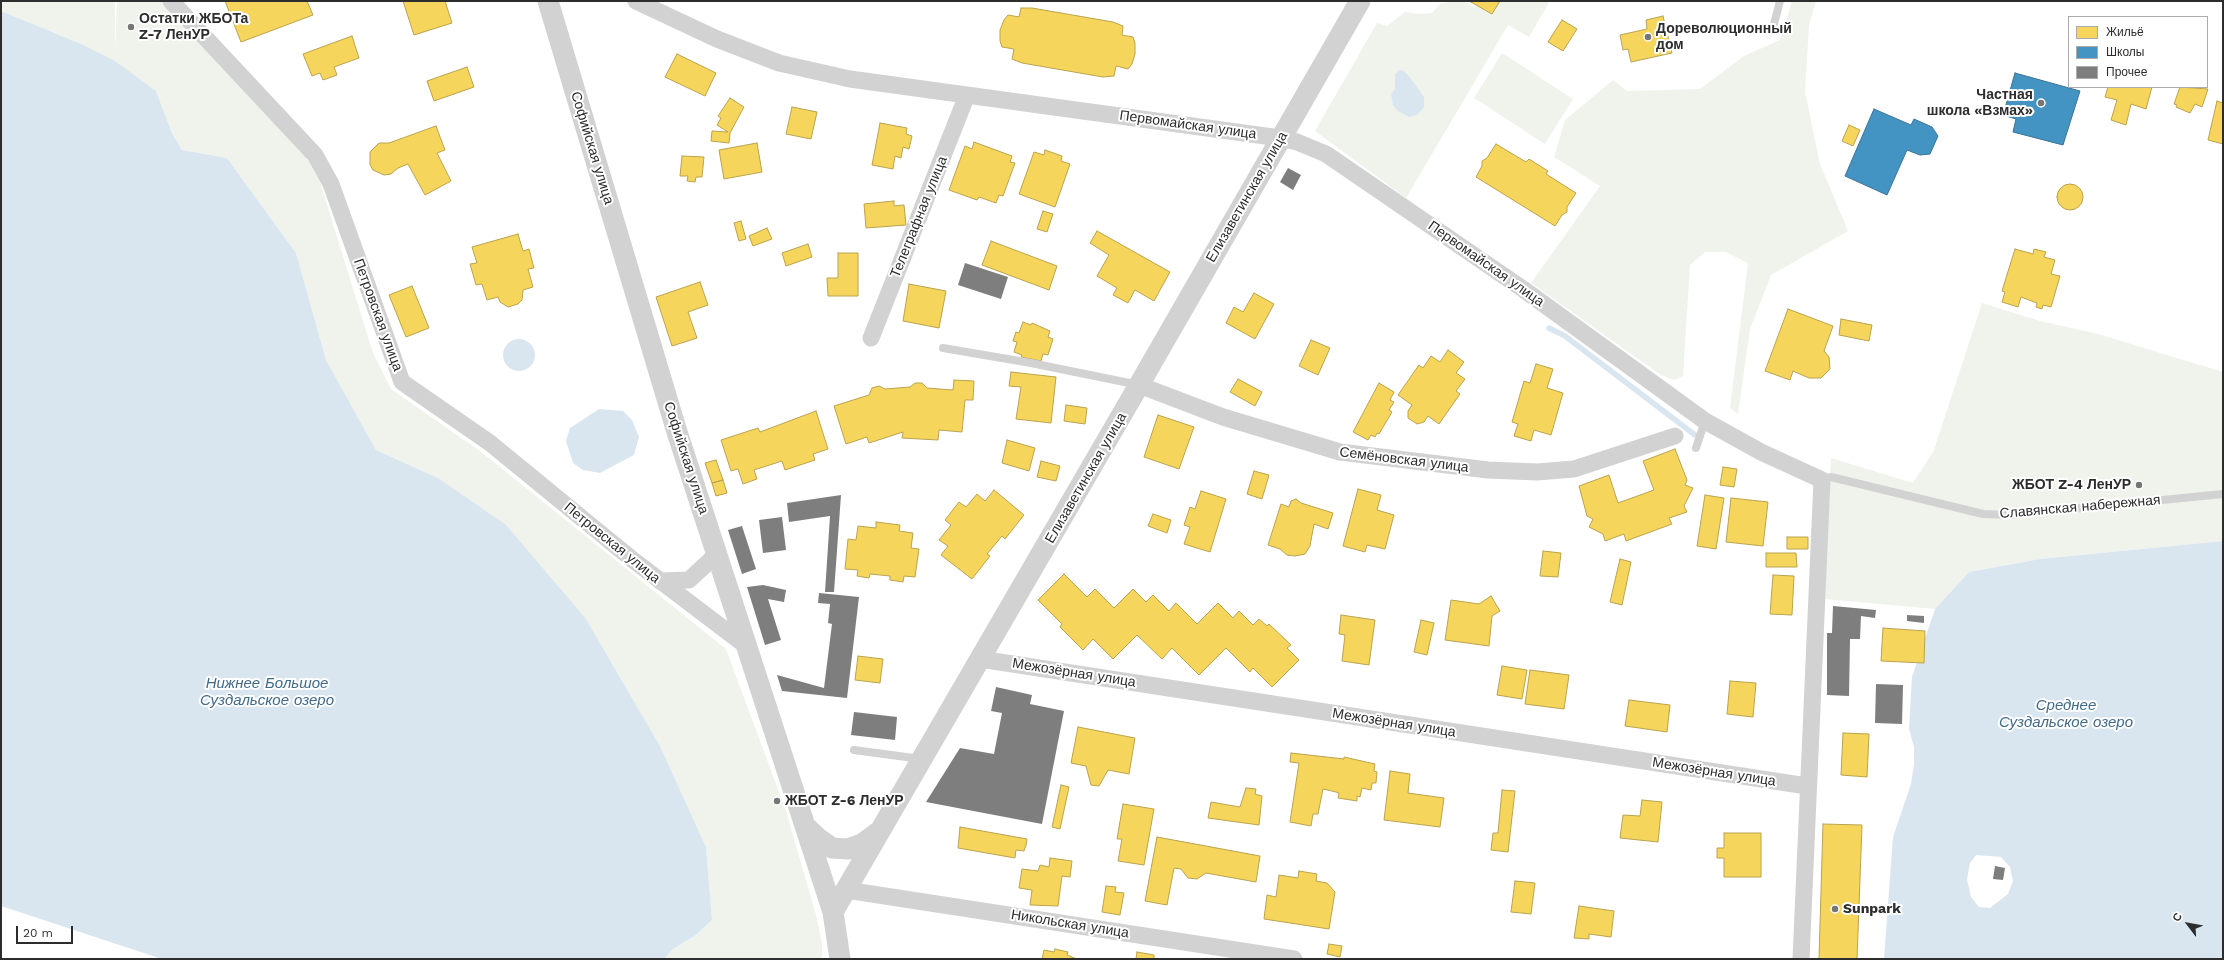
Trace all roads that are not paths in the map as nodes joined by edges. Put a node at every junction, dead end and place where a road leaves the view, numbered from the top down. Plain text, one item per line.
1 (171, 1) edge
2 (548, 1) edge
3 (636, 1) edge
4 (1360, 1) edge
5 (1780, 1) edge
6 (1774, 24) dead end
7 (967, 95) junction
8 (1280, 138) junction
9 (871, 338) dead end
10 (943, 348) dead end
11 (1139, 385) junction
12 (1705, 421) junction
13 (1675, 436) dead end
14 (1696, 448) dead end
15 (1822, 480) junction
16 (2223, 494) edge
17 (716, 555) junction
18 (660, 581) junction
19 (745, 645) junction
20 (980, 659) junction
21 (854, 750) dead end
22 (922, 759) junction
23 (1807, 786) junction
24 (805, 825) junction
25 (880, 831) junction
26 (846, 890) junction
27 (833, 912) junction
28 (840, 959) edge
29 (1294, 959) edge
30 (1801, 959) edge

1 - 18 street, Петровская улица
2 - 17 street, Софийская улица
3 - 7 street, Первомайская улица
4 - 8 street, Елизаветинская улица
5 - 6 lane
7 - 8 street, Первомайская улица
7 - 9 street, Телеграфная улица
8 - 11 street, Елизаветинская улица
8 - 12 street, Первомайская улица
10 - 11 lane
11 - 13 street, Семёновская улица
11 - 20 street, Елизаветинская улица
12 - 14 lane
12 - 15 street, Первомайская улица
15 - 16 lane, Славянская набережная
15 - 23 street
17 - 18 street
17 - 19 street, Софийская улица
18 - 19 street, Петровская улица
19 - 24 street, Софийская улица
20 - 22 street, Елизаветинская улица
20 - 23 street, Межозёрная улица
21 - 22 lane
22 - 25 street, Елизаветинская улица
23 - 30 street
24 - 25 street
24 - 27 street, Софийская улица
25 - 26 street, Елизаветинская улица
26 - 27 street, Елизаветинская улица
26 - 29 street, Никольская улица
27 - 28 street

